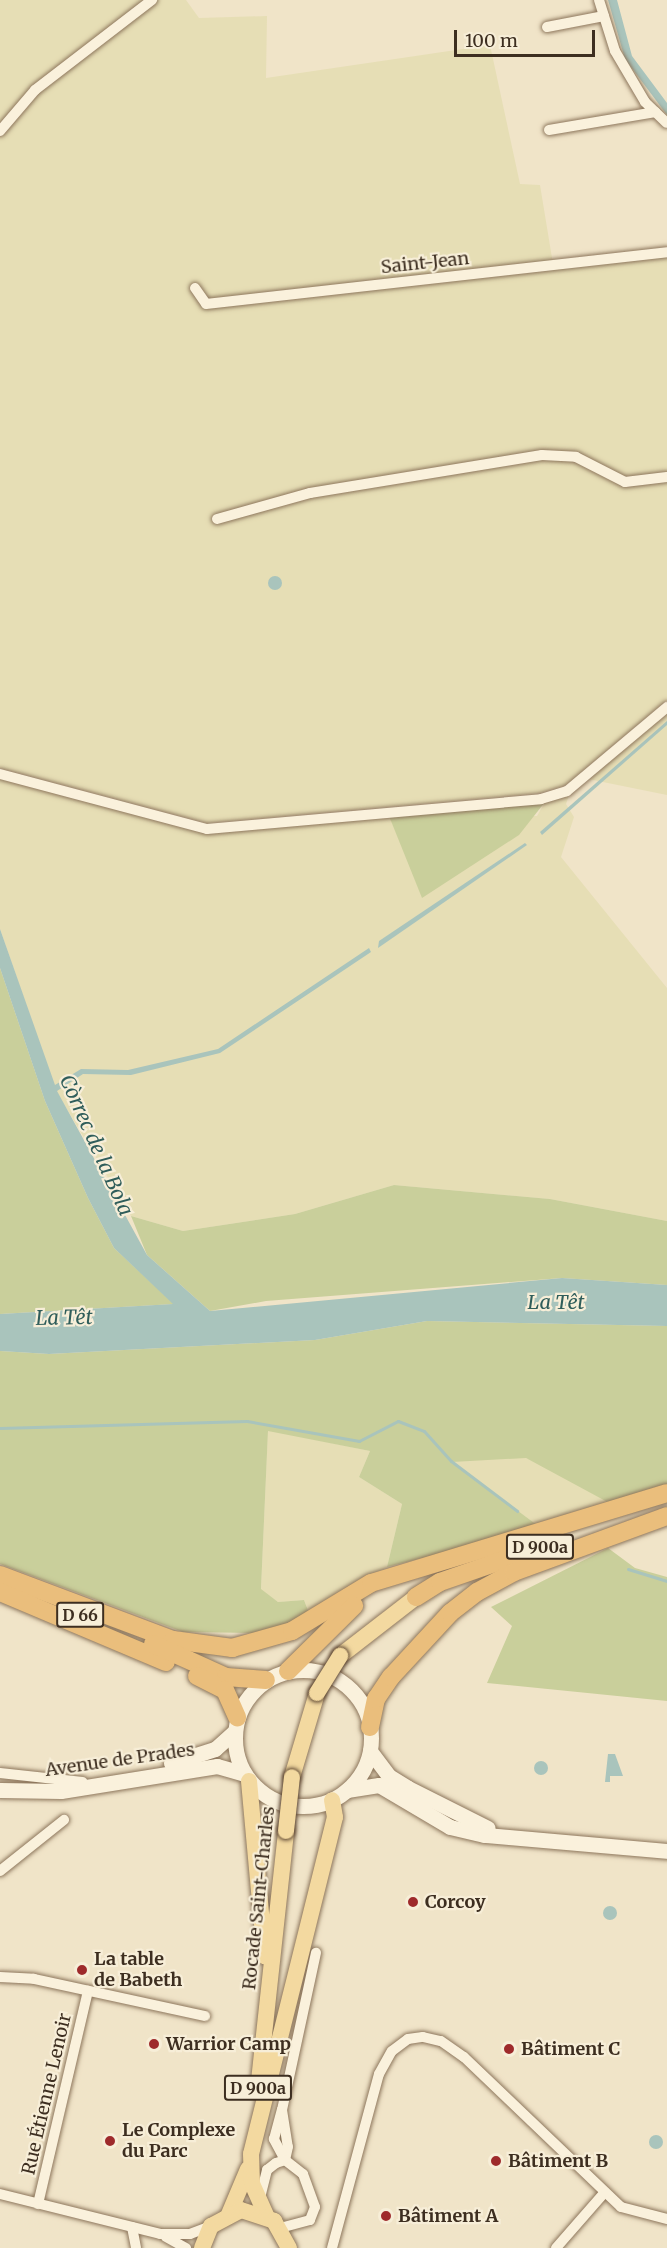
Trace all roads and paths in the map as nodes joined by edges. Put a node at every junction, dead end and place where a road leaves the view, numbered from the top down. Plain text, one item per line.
1 (152, 0) edge
2 (599, 0) edge
3 (604, 16) junction
4 (547, 27) dead end
5 (655, 112) junction
6 (667, 123) edge
7 (549, 130) dead end
8 (0, 131) edge
9 (667, 252) edge
10 (195, 288) dead end
11 (667, 477) edge
12 (217, 519) dead end
13 (667, 707) edge
14 (0, 774) edge
15 (667, 1493) edge
16 (667, 1499) edge
17 (667, 1504) edge
18 (667, 1516) edge
19 (0, 1576) edge
20 (0, 1592) edge
21 (416, 1597) junction
22 (160, 1653) junction
23 (288, 1671) junction
24 (266, 1680) junction
25 (235, 1725) junction
26 (370, 1727) junction
27 (370, 1751) junction
28 (0, 1773) edge
29 (247, 1777) junction
30 (0, 1782) edge
31 (83, 1782) junction
32 (0, 1790) edge
33 (347, 1790) junction
34 (332, 1800) junction
35 (64, 1820) dead end
36 (512, 1835) junction
37 (667, 1851) edge
38 (0, 1871) edge
39 (316, 1953) dead end
40 (0, 1977) edge
41 (88, 1991) junction
42 (204, 2016) dead end
43 (266, 2021) junction
44 (251, 2154) junction
45 (285, 2160) junction
46 (605, 2192) junction
47 (0, 2194) edge
48 (38, 2204) junction
49 (262, 2208) junction
50 (229, 2214) junction
51 (667, 2219) edge
52 (212, 2226) junction
53 (132, 2228) junction
54 (281, 2228) junction
55 (160, 2234) junction
56 (136, 2248) edge
57 (186, 2248) edge
58 (202, 2248) edge
59 (290, 2248) edge
60 (332, 2248) edge
61 (556, 2248) edge

1 - 8 street
2 - 3 street
3 - 4 street
3 - 5 street
5 - 6 street
5 - 7 street
9 - 10 street, Saint-Jean
11 - 12 street
13 - 14 street
15 - 19 highway
16 - 23 highway
17 - 21 highway, D 900a
18 - 21 highway, D 900a
18 - 26 highway
19 - 22 highway, D 66
20 - 22 highway, D 66
21 - 43 main road, Rocade Saint-Charles / D 900a, bridge
22 - 24 highway, D 66
22 - 25 highway, D 66
23 - 24 main road
23 - 26 main road
24 - 25 main road
25 - 29 main road
25 - 31 main road, Avenue de Prades
26 - 27 main road
27 - 33 main road
27 - 36 main road
28 - 31 street
29 - 32 main road, Avenue de Prades
29 - 34 main road
29 - 43 main road
30 - 31 main road, Avenue de Prades
33 - 34 main road
33 - 36 main road
34 - 44 main road
35 - 38 street
36 - 37 main road
39 - 45 street
40 - 41 street
41 - 42 street
41 - 48 street, Rue Étienne Lenoir
43 - 44 main road, Rocade Saint-Charles / D 900a
44 - 49 main road, Rocade Saint-Charles / D 900a
44 - 50 main road, Rocade Saint-Charles / D 900a
45 - 49 street
45 - 54 street
46 - 51 street
46 - 60 street
46 - 61 street
47 - 48 street
48 - 53 street
49 - 50 main road
49 - 54 main road
50 - 52 main road
52 - 55 street
52 - 58 main road
53 - 55 street
53 - 56 street
54 - 59 main road
55 - 57 street

